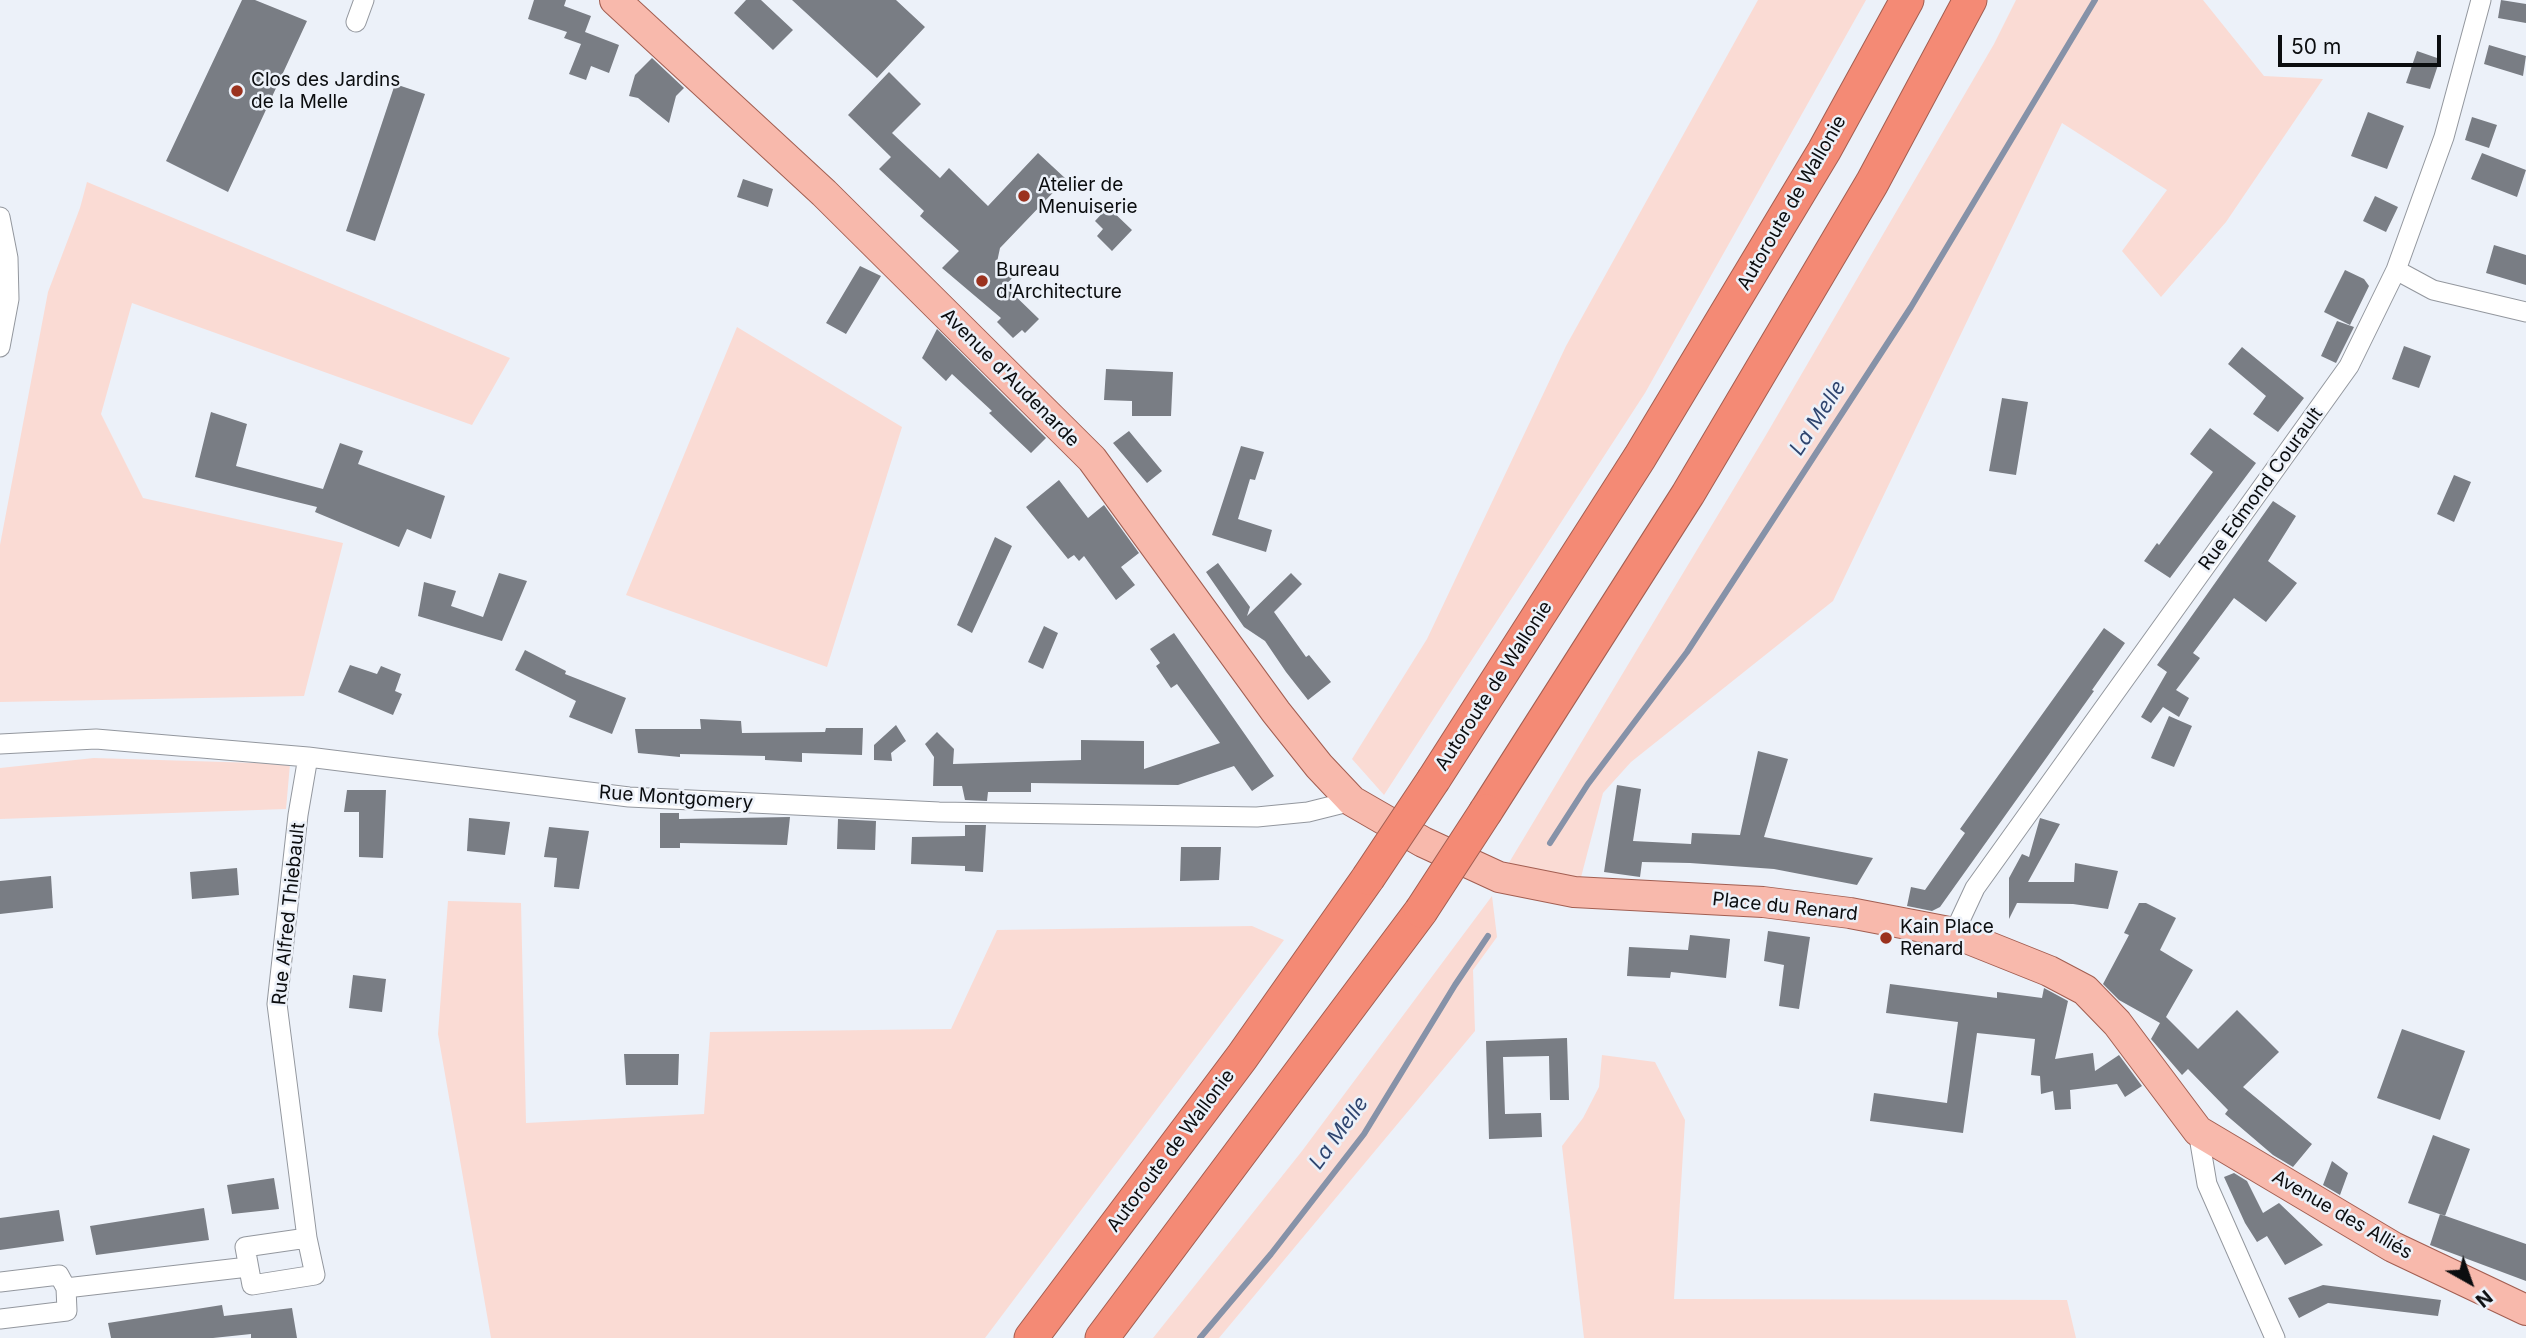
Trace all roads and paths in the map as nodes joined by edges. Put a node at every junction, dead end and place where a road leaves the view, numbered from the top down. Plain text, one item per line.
1 (364, 0) edge
2 (615, 0) edge
3 (1907, 0) edge
4 (1970, 0) edge
5 (2481, 0) edge
6 (356, 22) dead end
7 (0, 217) edge
8 (2396, 270) junction
9 (2526, 312) edge
10 (0, 347) edge
11 (0, 744) edge
12 (308, 758) junction
13 (1352, 801) junction
14 (1954, 933) junction
15 (2198, 1131) junction
16 (307, 1238) junction
17 (248, 1267) junction
18 (0, 1282) edge
19 (66, 1288) junction
20 (2526, 1310) edge
21 (0, 1319) edge
22 (1031, 1338) edge
23 (1102, 1338) edge
24 (2275, 1338) edge

1 - 6 street
2 - 13 main road, Avenue d'Audenarde
3 - 22 highway, Autoroute de Wallonie, bridge
4 - 23 highway, bridge
5 - 8 street, Rue Edmond Courault
7 - 10 street
8 - 9 street
8 - 14 street, Rue Edmond Courault
11 - 12 street, Rue Montgomery
12 - 13 street, Rue Montgomery
12 - 16 street, Rue Alfred Thiebault
13 - 14 main road, Place du Renard
14 - 15 main road, Place du Renard
15 - 20 main road, Avenue des Alliés
15 - 24 street
16 - 17 street
16 - 17 street, Rue Alfred Thiebault
17 - 19 street
18 - 19 street
19 - 21 street

